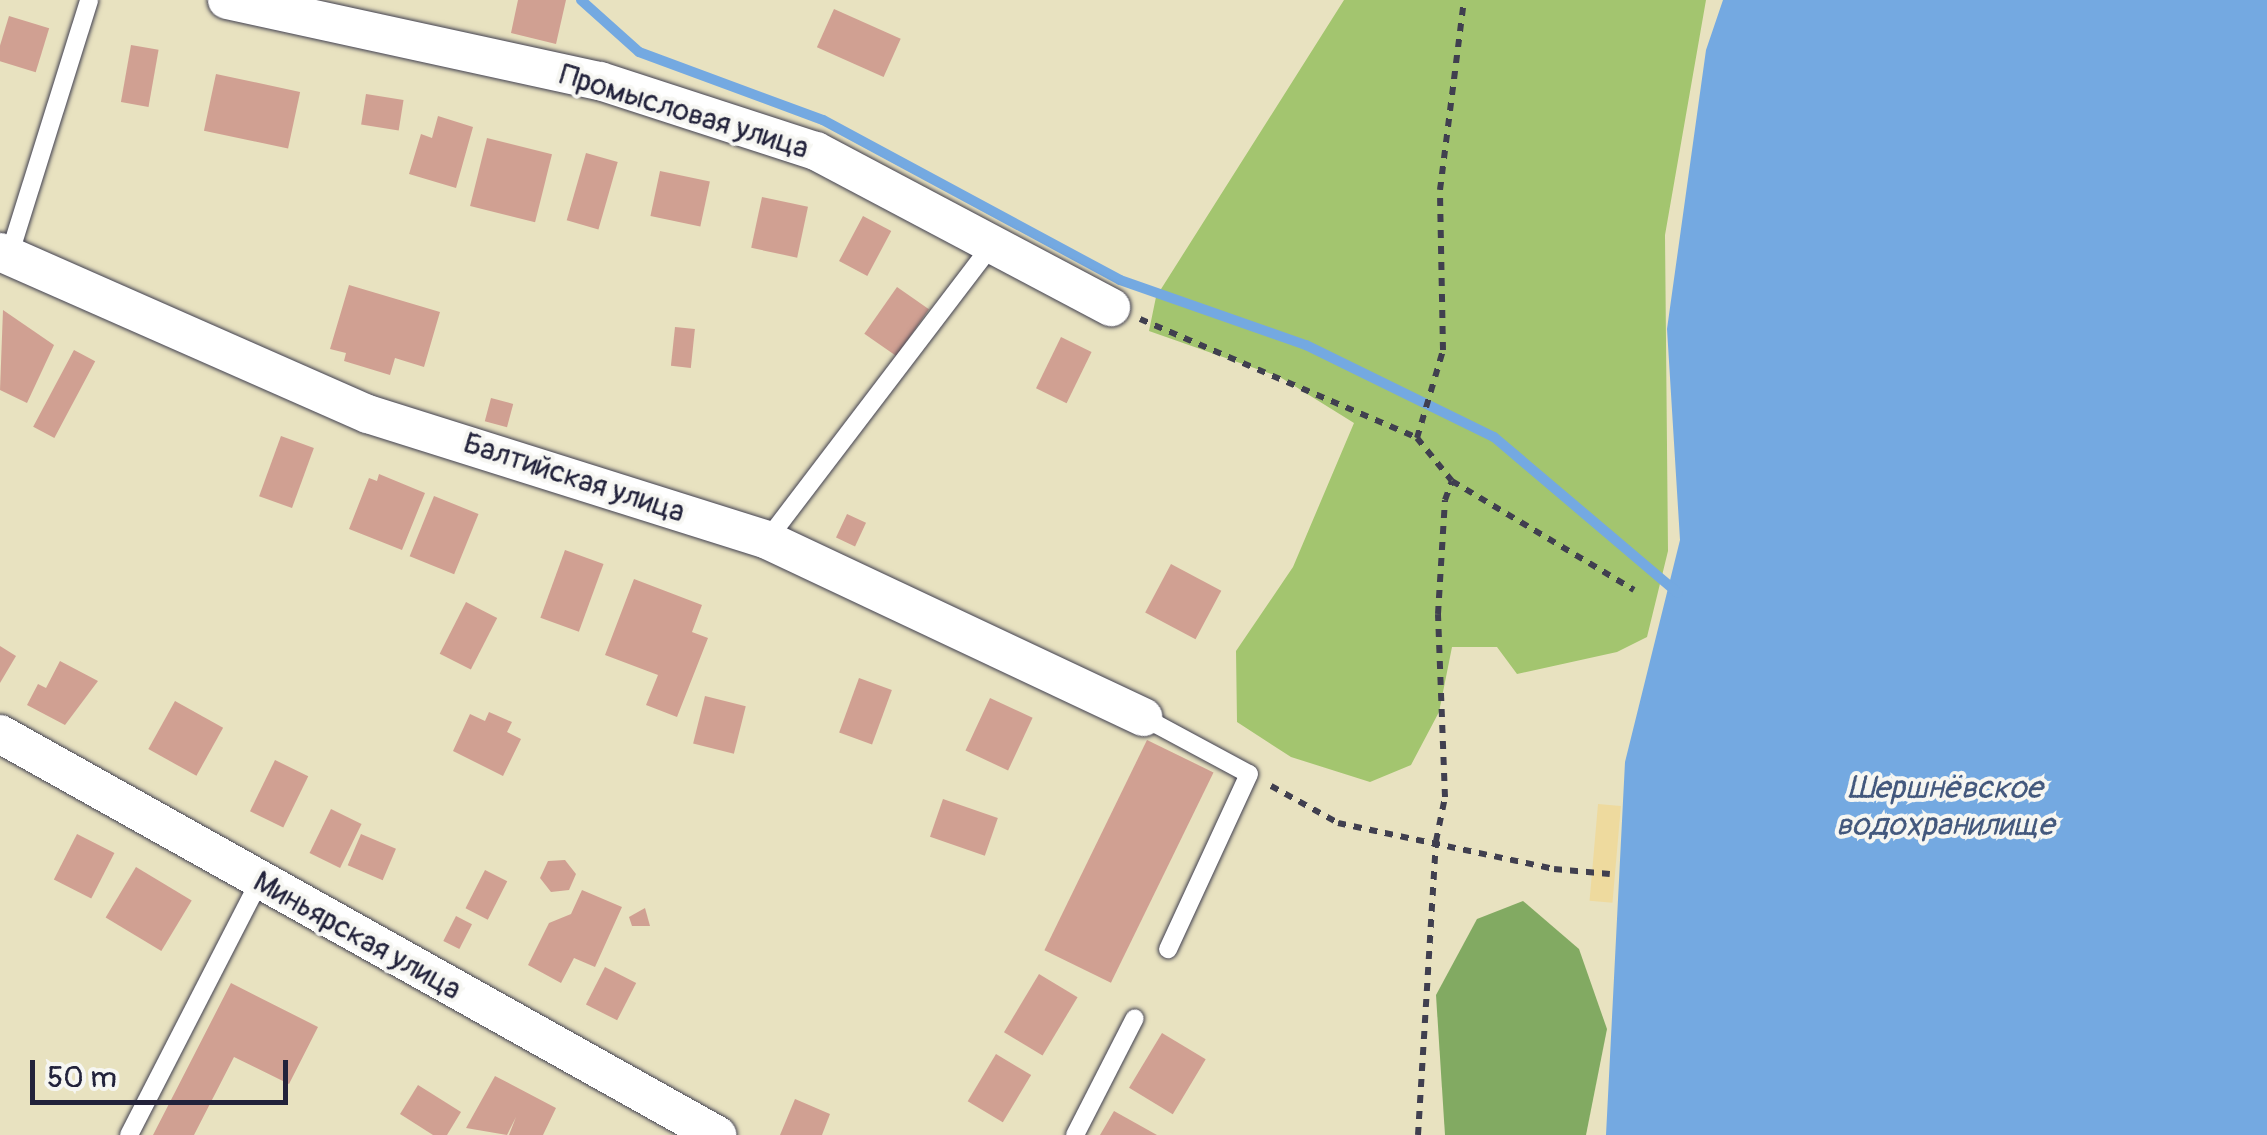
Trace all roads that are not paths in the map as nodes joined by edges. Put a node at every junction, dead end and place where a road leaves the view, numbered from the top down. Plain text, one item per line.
1 (88, 0) edge
2 (226, 0) edge
3 (992, 245) junction
4 (4, 254) edge
5 (1111, 306) road end
6 (767, 540) junction
7 (1143, 717) joint
8 (0, 734) edge
9 (259, 882) junction
10 (1168, 949) dead end
11 (1135, 1018) dead end
12 (129, 1135) edge
13 (717, 1135) edge
14 (1075, 1135) edge

1 - 4 lane
2 - 3 street, Промысловая улица
3 - 5 street, Промысловая улица
3 - 6 lane
4 - 6 street, Балтийская улица
6 - 7 street, Балтийская улица
7 - 10 lane
8 - 9 street, Миньярская улица
9 - 12 lane
9 - 13 street, Миньярская улица
11 - 14 lane

